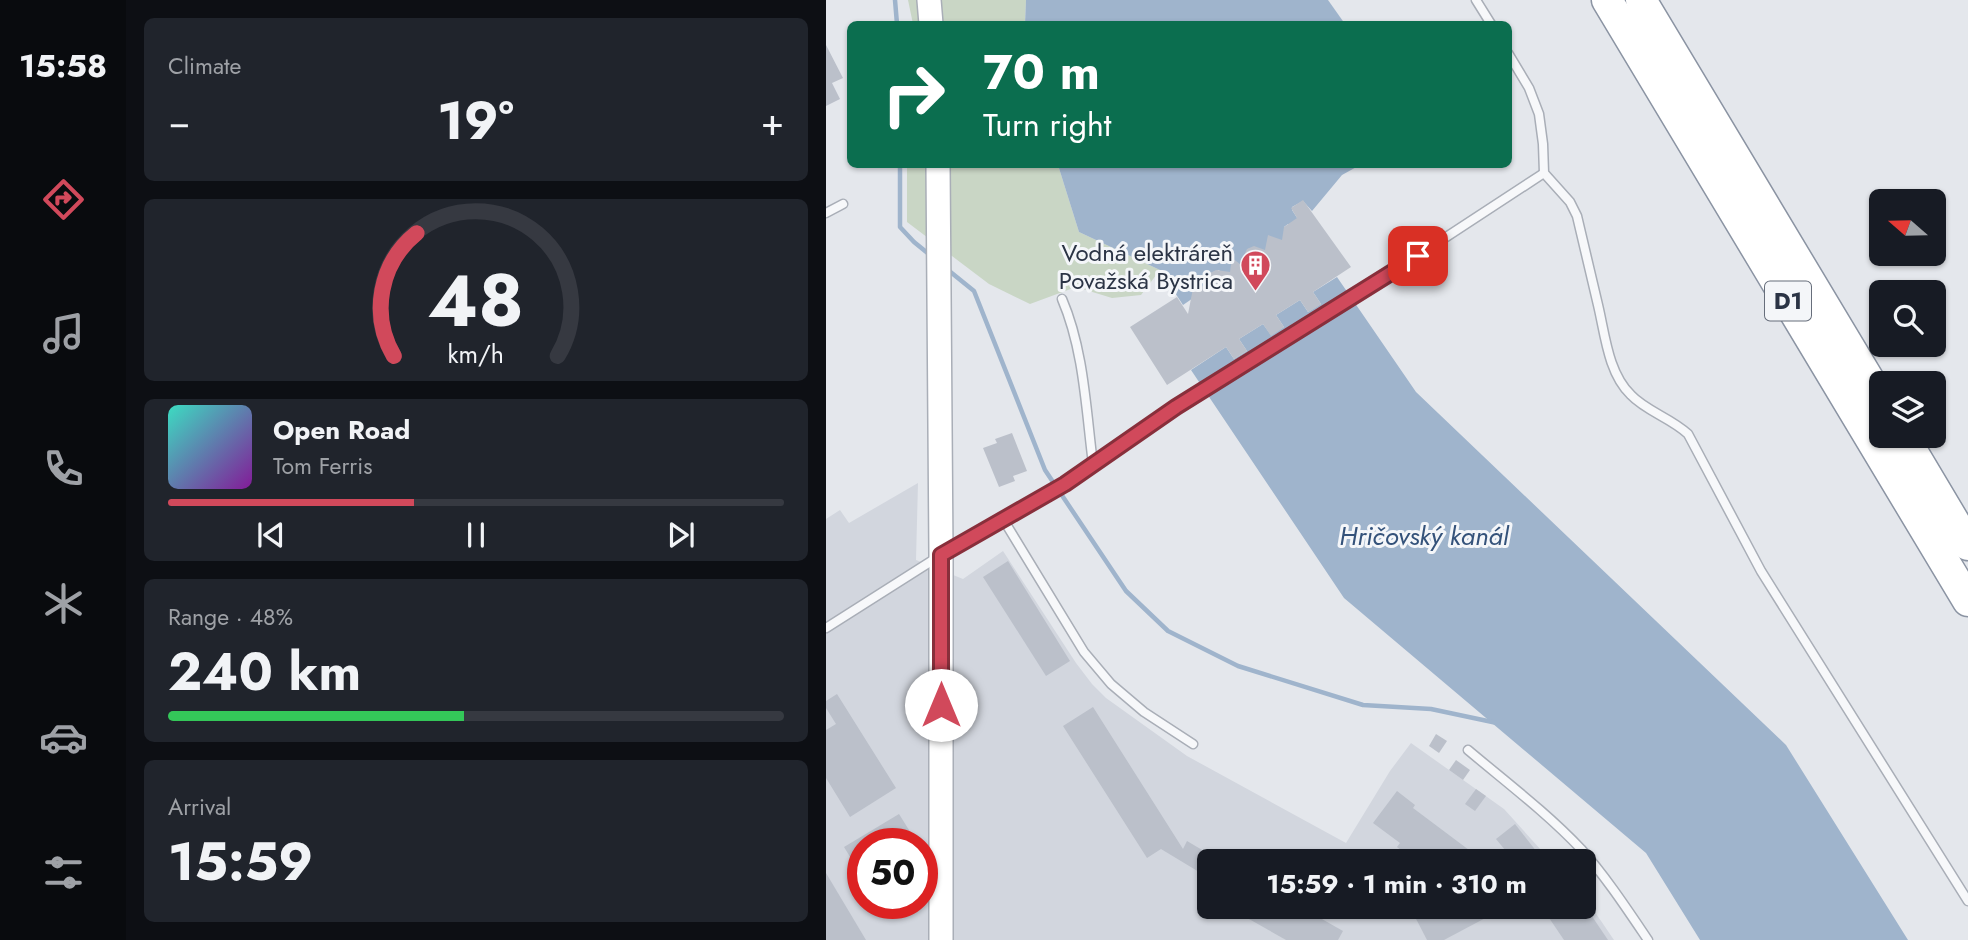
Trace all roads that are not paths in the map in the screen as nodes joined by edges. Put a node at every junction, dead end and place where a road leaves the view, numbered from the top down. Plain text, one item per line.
1 (929, 0) edge
2 (1476, 0) edge
3 (1607, 0) edge
4 (1641, 0) edge
5 (931, 21) edge
6 (1489, 21) edge
7 (1512, 60) edge
8 (938, 168) edge
9 (1544, 173) junction
10 (843, 204) dead end
11 (826, 214) edge
12 (1062, 299) dead end
13 (1869, 380) edge
14 (1910, 448) edge
15 (1093, 464) junction
16 (1003, 519) junction
17 (1968, 545) edge
18 (941, 555) junction
19 (1968, 601) edge
20 (826, 628) edge
21 (1193, 744) dead end
22 (1468, 750) dead end
23 (1968, 901) edge
24 (941, 940) edge
25 (1648, 940) edge

1 - 5 main road
2 - 6 lane
3 - 19 highway, D1
4 - 13 highway, D1
7 - 9 lane
8 - 18 main road
9 - 15 lane
9 - 23 lane
10 - 11 lane
12 - 15 lane
14 - 17 highway
15 - 16 lane
16 - 18 lane
16 - 21 lane
18 - 20 lane
18 - 24 main road
22 - 25 lane

